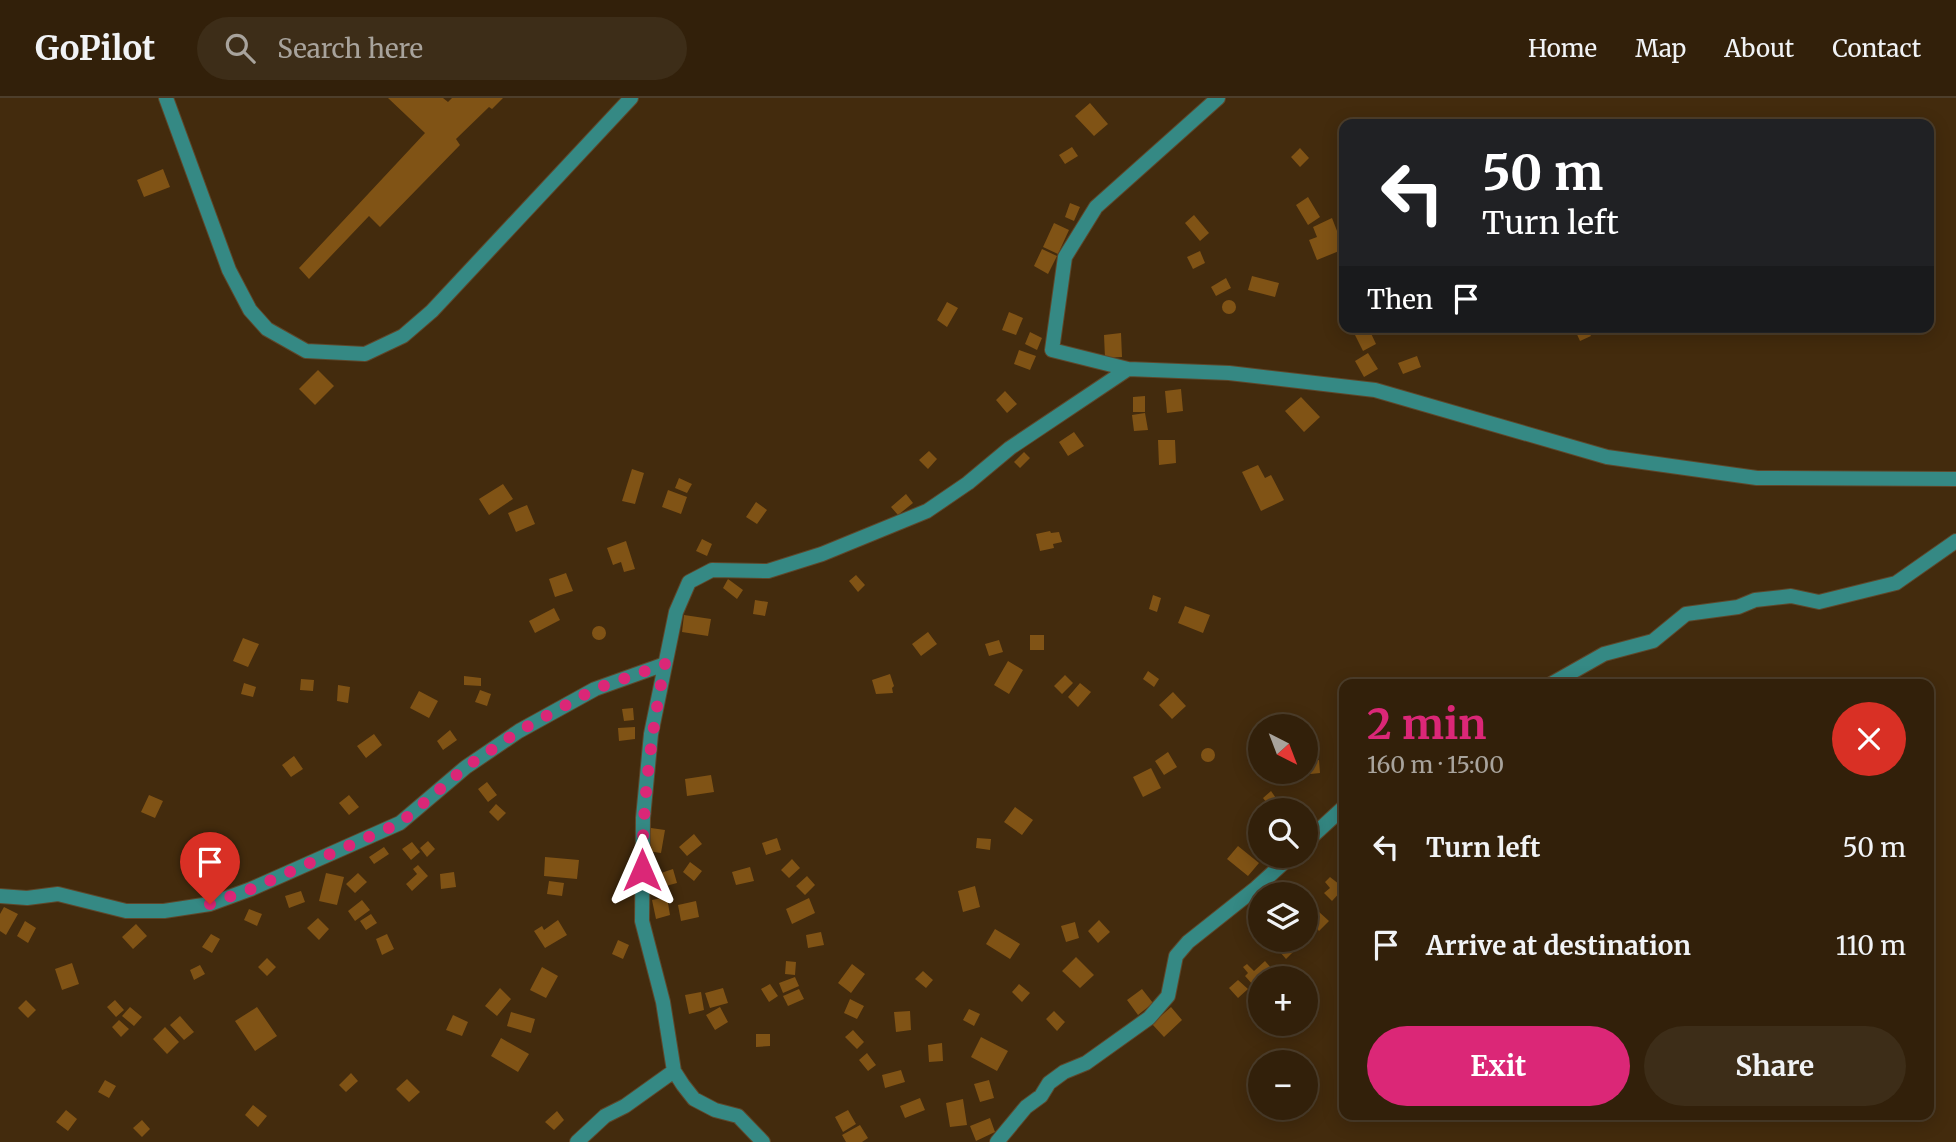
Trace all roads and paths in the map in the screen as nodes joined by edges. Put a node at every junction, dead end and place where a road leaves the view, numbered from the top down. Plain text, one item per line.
1 (166, 98) edge
2 (631, 98) edge
3 (1218, 98) edge
4 (1128, 369) junction
5 (1956, 479) edge
6 (1956, 541) edge
7 (665, 664) junction
8 (1560, 679) edge
9 (1339, 812) edge
10 (1318, 831) edge
11 (1278, 868) edge
12 (0, 896) edge
13 (674, 1070) junction
14 (577, 1142) edge
15 (763, 1142) edge
16 (997, 1142) edge

1 - 2 street
3 - 4 street
4 - 5 street
4 - 7 street
6 - 8 street
7 - 12 street
7 - 13 street
9 - 10 street
11 - 16 street
13 - 14 street
13 - 15 street

